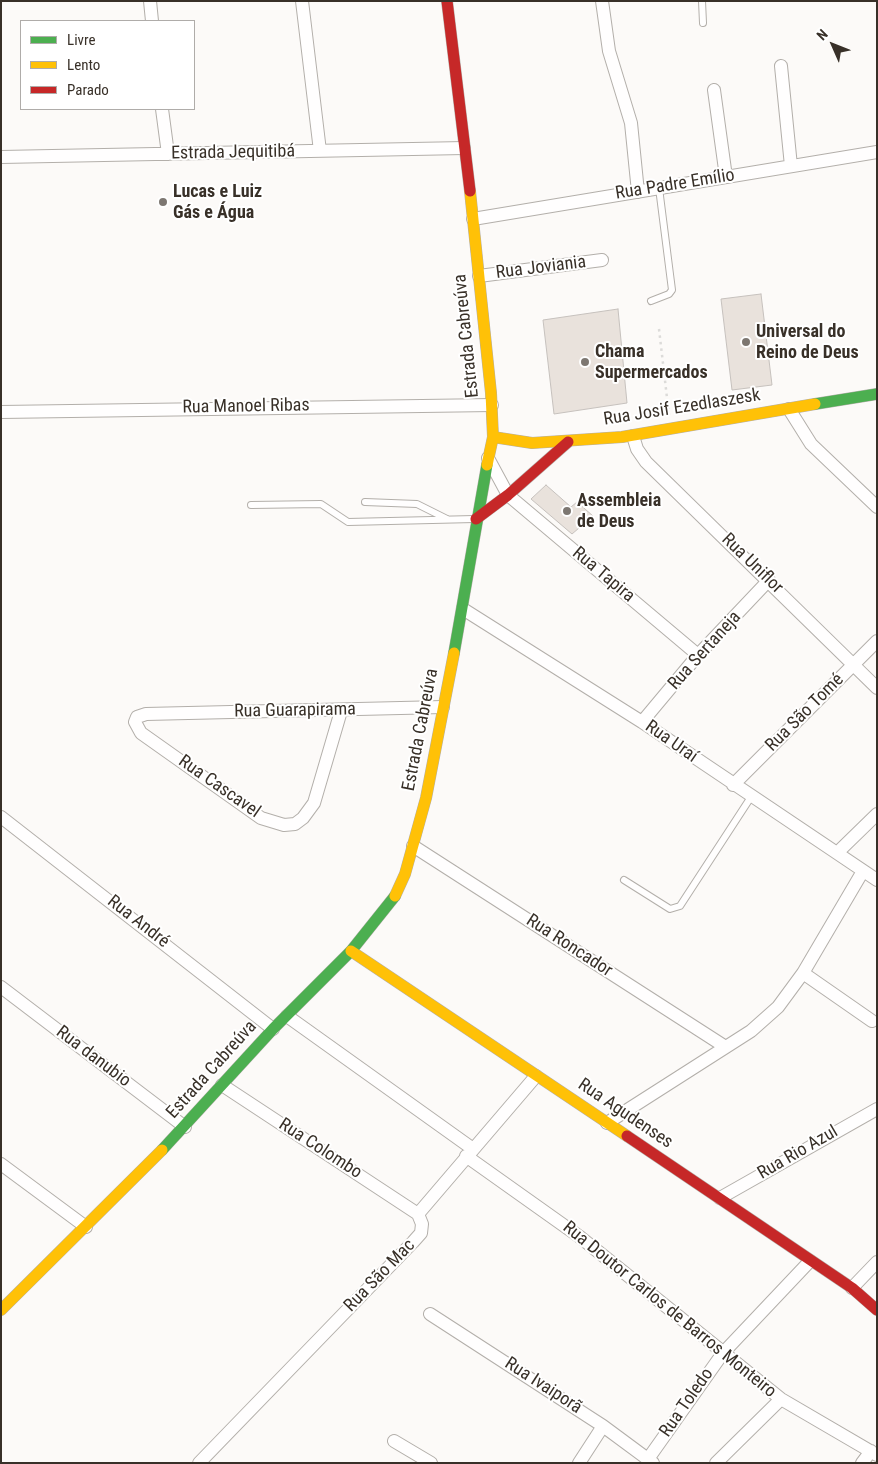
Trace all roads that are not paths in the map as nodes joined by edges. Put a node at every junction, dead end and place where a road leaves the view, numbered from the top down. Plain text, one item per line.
1 (150, 1) edge
2 (302, 1) edge
3 (447, 1) edge
4 (602, 1) edge
5 (702, 1) edge
6 (152, 20) edge
7 (703, 24) dead end
8 (781, 66) dead end
9 (714, 90) dead end
10 (162, 110) edge
11 (464, 148) junction
12 (320, 151) junction
13 (877, 152) edge
14 (168, 154) junction
15 (1, 157) edge
16 (791, 166) junction
17 (726, 177) junction
18 (659, 188) junction
19 (638, 192) junction
20 (473, 219) junction
21 (602, 260) dead end
22 (479, 276) junction
23 (651, 301) dead end
24 (877, 394) edge
25 (492, 405) junction
26 (789, 408) junction
27 (1, 412) edge
28 (633, 436) junction
29 (493, 437) junction
30 (568, 442) junction
31 (488, 458) junction
32 (508, 495) junction
33 (365, 502) dead end
34 (251, 505) dead end
35 (877, 507) edge
36 (476, 519) junction
37 (447, 520) junction
38 (769, 580) junction
39 (463, 609) junction
40 (877, 641) edge
41 (698, 655) junction
42 (854, 664) junction
43 (877, 688) edge
44 (443, 707) junction
45 (341, 710) junction
46 (146, 714) joint
47 (642, 722) junction
48 (733, 785) junction
49 (751, 797) junction
50 (877, 814) edge
51 (1, 817) edge
52 (413, 846) junction
53 (837, 853) junction
54 (863, 871) junction
55 (624, 880) dead end
56 (877, 880) edge
57 (351, 951) junction
58 (803, 973) junction
59 (1, 987) edge
60 (287, 1016) junction
61 (872, 1021) dead end
62 (273, 1029) junction
63 (724, 1046) junction
64 (536, 1076) junction
65 (222, 1085) junction
66 (877, 1109) edge
67 (607, 1123) junction
68 (185, 1127) junction
69 (470, 1152) junction
70 (1, 1164) edge
71 (720, 1198) junction
72 (418, 1214) junction
73 (86, 1227) junction
74 (810, 1261) junction
75 (877, 1262) edge
76 (852, 1288) junction
77 (1, 1310) edge
78 (877, 1310) edge
79 (430, 1314) dead end
80 (723, 1353) junction
81 (781, 1400) junction
82 (603, 1426) junction
83 (394, 1441) dead end
84 (874, 1453) edge
85 (651, 1461) edge
86 (199, 1463) edge
87 (431, 1463) edge
88 (579, 1463) edge
89 (716, 1463) edge
90 (862, 1463) edge

1 - 6 street
2 - 12 street
3 - 11 main road, Estrada Cabreúva
4 - 19 street
5 - 7 lane
8 - 16 street
9 - 17 street
10 - 14 street
11 - 12 street, Estrada Jequitibá
11 - 20 main road, Estrada Cabreúva
12 - 14 street, Estrada Jequitibá
13 - 16 street, Rua Padre Emílio
14 - 15 street, Estrada Jequitibá
16 - 17 street, Rua Padre Emílio
17 - 18 street, Rua Padre Emílio
18 - 19 street, Rua Padre Emílio
18 - 23 lane
19 - 20 street, Rua Padre Emílio
20 - 22 main road, Estrada Cabreúva
21 - 22 street, Rua Joviania
22 - 25 main road, Estrada Cabreúva
24 - 26 main road, Rua Josif Ezedlaszesk
25 - 27 street, Rua Manoel Ribas
25 - 29 main road, Estrada Cabreúva
26 - 28 main road, Rua Josif Ezedlaszesk
26 - 35 street
28 - 30 main road, Rua Josif Ezedlaszesk
28 - 38 street, Rua Uniflor
29 - 30 main road, Rua Josif Ezedlaszesk
29 - 31 main road, Estrada Cabreúva
30 - 32 main road
31 - 32 street
31 - 36 main road, Estrada Cabreúva
32 - 36 main road
32 - 41 street, Rua Tapira
33 - 37 lane
34 - 37 lane
36 - 37 lane
36 - 39 main road, Estrada Cabreúva
38 - 41 street, Rua Sertaneja
38 - 42 street, Rua Uniflor
39 - 44 main road, Estrada Cabreúva
39 - 47 street, Rua Uraí
40 - 42 street, Rua São Tomé
41 - 47 street, Rua Sertaneja
42 - 43 street, Rua Uniflor
42 - 48 street, Rua São Tomé
44 - 45 street, Rua Guarapirama
44 - 52 main road, Estrada Cabreúva
45 - 46 street, Rua Guarapirama
45 - 46 street, Rua Cascavel
47 - 48 street, Rua Uraí
48 - 49 street, Rua Uraí
49 - 53 street, Rua Uraí
49 - 55 lane
50 - 53 street
51 - 62 street, Rua André
52 - 57 main road, Estrada Cabreúva
52 - 63 street, Rua Roncador
53 - 54 street, Rua Uraí
54 - 56 street, Rua Uraí
54 - 58 street
57 - 60 main road, Estrada Cabreúva
57 - 64 main road, Rua Agudenses
58 - 61 street
58 - 63 street
59 - 68 street, Rua danubio
60 - 62 main road, Estrada Cabreúva
60 - 69 street, Rua Doutor Carlos de Barros Monteiro
62 - 65 main road, Estrada Cabreúva
63 - 67 street
64 - 67 main road, Rua Agudenses
64 - 69 street, Rua São Mac
65 - 68 main road, Estrada Cabreúva
65 - 72 street, Rua Colombo
66 - 71 street, Rua Rio Azul
67 - 71 main road, Rua Agudenses
68 - 73 main road, Estrada Cabreúva
69 - 72 street, Rua São Mac
69 - 80 street, Rua Doutor Carlos de Barros Monteiro
70 - 73 street
71 - 74 main road, Rua Agudenses
72 - 86 street, Rua São Mac
73 - 77 main road, Estrada Cabreúva
74 - 76 main road, Rua Agudenses
74 - 80 street, Rua Toledo
75 - 76 street
76 - 78 main road, Rua Agudenses
79 - 82 street, Rua Ivaiporã
80 - 81 street, Rua Doutor Carlos de Barros Monteiro
80 - 85 street, Rua Toledo
81 - 84 street, Rua Doutor Carlos de Barros Monteiro
81 - 89 street
82 - 85 street, Rua Ivaiporã
82 - 88 street
83 - 87 street
84 - 90 street

